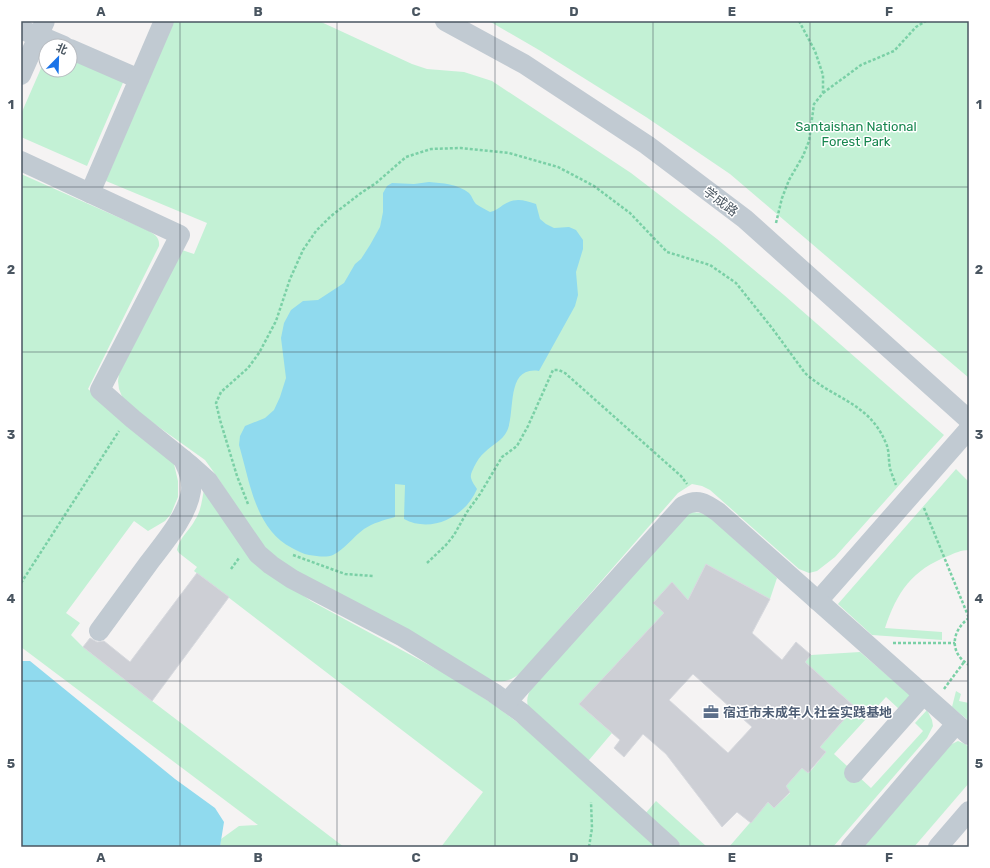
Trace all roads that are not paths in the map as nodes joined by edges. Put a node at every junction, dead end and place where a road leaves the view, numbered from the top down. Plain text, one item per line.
1 (164, 21) edge
2 (445, 21) edge
3 (36, 30) edge
4 (50, 38) edge
5 (78, 52) edge
6 (21, 75) edge
7 (139, 79) junction
8 (21, 161) edge
9 (90, 193) junction
10 (969, 420) edge
11 (969, 429) edge
12 (183, 459) junction
13 (818, 601) junction
14 (99, 631) dead end
15 (928, 699) junction
16 (507, 702) junction
17 (962, 730) edge
18 (854, 773) dead end
19 (969, 811) edge
20 (670, 847) edge
21 (851, 847) edge
22 (938, 847) edge

1 - 7 street
2 - 10 street, 学成路
3 - 4 street
3 - 6 street
5 - 7 street
7 - 9 street
8 - 9 street
9 - 12 street
11 - 13 street
12 - 14 street
12 - 16 street
13 - 15 street
13 - 16 street
15 - 17 street
15 - 18 street
16 - 20 street
17 - 21 street
19 - 22 street

